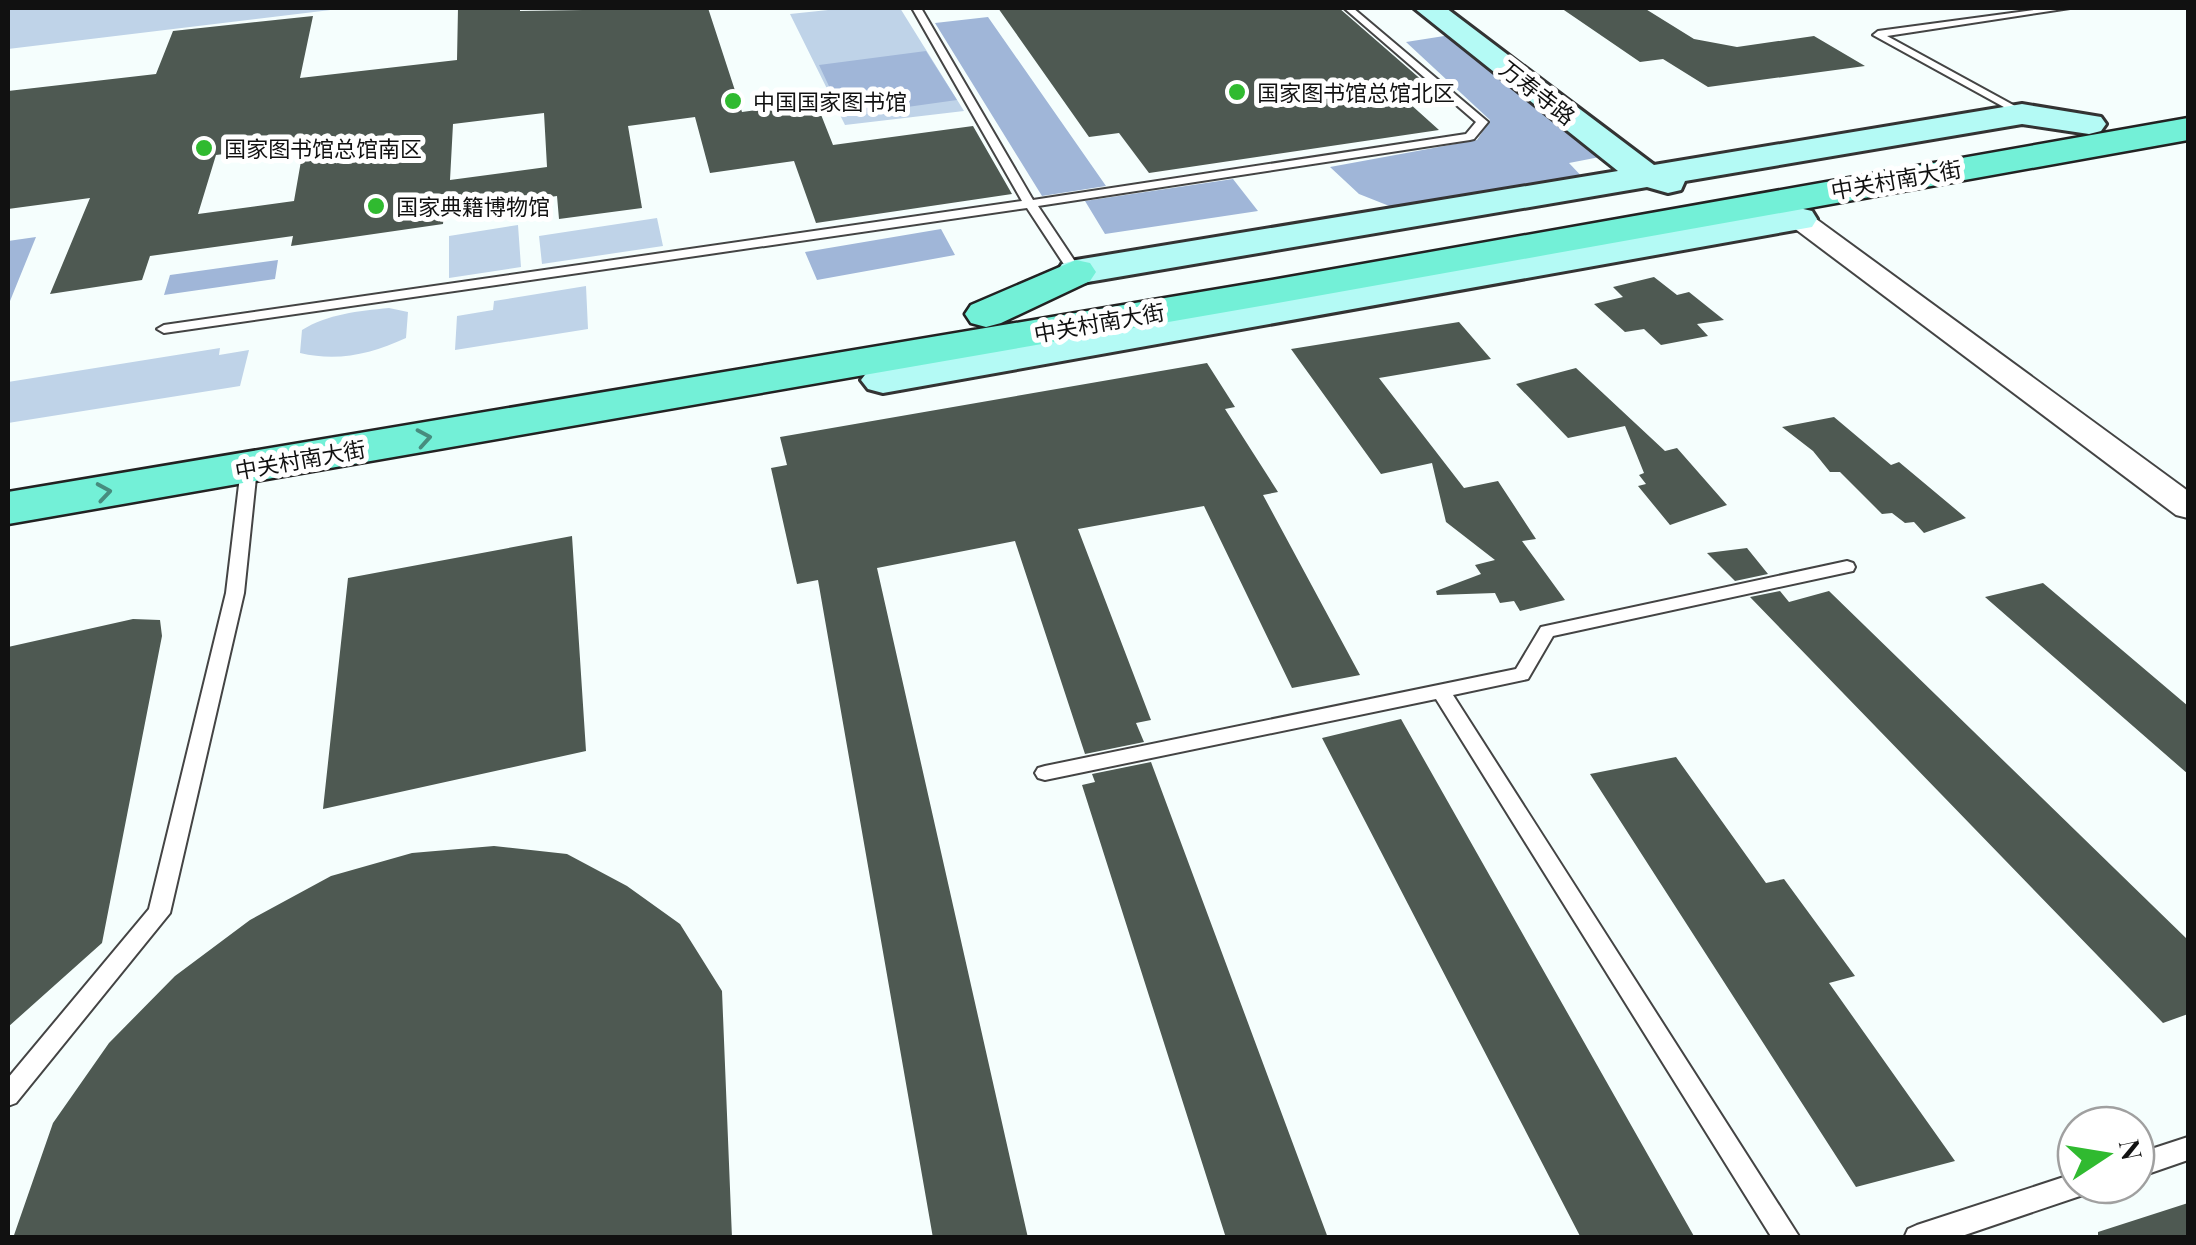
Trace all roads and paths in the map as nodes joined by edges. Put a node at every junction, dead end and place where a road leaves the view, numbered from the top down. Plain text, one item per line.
1 (916, 8) edge
2 (1348, 8) edge
3 (1428, 8) edge
4 (1475, 8) edge
5 (2064, 8) edge
6 (1568, 77) dead end
7 (2188, 107) edge
8 (2022, 114) junction
9 (2089, 124) junction
10 (2188, 129) edge
11 (1655, 161) junction
12 (1754, 197) junction
13 (1030, 204) junction
14 (1076, 272) junction
15 (1272, 292) junction
16 (986, 314) junction
17 (1219, 318) junction
18 (164, 329) dead end
19 (778, 377) junction
20 (883, 380) joint
21 (249, 468) junction
22 (8, 472) edge
23 (2188, 487) edge
24 (2188, 507) edge
25 (8, 508) edge
26 (1847, 568) dead end
27 (1441, 692) junction
28 (1045, 772) dead end
29 (8, 1095) edge
30 (2188, 1149) edge
31 (2156, 1159) edge
32 (2056, 1193) edge
33 (1956, 1231) edge
34 (1788, 1238) edge
35 (1916, 1238) edge

1 - 13 lane
2 - 13 lane
3 - 11 street, 万寿寺路
4 - 6 street, 万寿寺路
5 - 8 lane
7 - 9 main road, 中关村南大街
8 - 9 street, 中关村南大街
8 - 12 street, 中关村南大街
9 - 12 main road, 中关村南大街
10 - 12 main road, 中关村南大街
11 - 12 street, 中关村南大街
11 - 14 street, 中关村南大街
12 - 15 main road, 中关村南大街
12 - 16 main road, 中关村南大街
12 - 17 street, 中关村南大街
12 - 23 street
12 - 24 street
13 - 14 lane
13 - 18 lane
14 - 16 main road
15 - 17 main road
15 - 19 main road, 中关村南大街
16 - 22 main road, 中关村南大街
17 - 20 street, 中关村南大街
19 - 20 main road
21 -> 19 main road, 中关村南大街
25 -> 21 main road, 中关村南大街
21 - 29 lane
26 - 27 lane
27 - 28 lane
27 - 34 lane
30 - 31 lane
32 - 33 lane
33 - 35 lane

